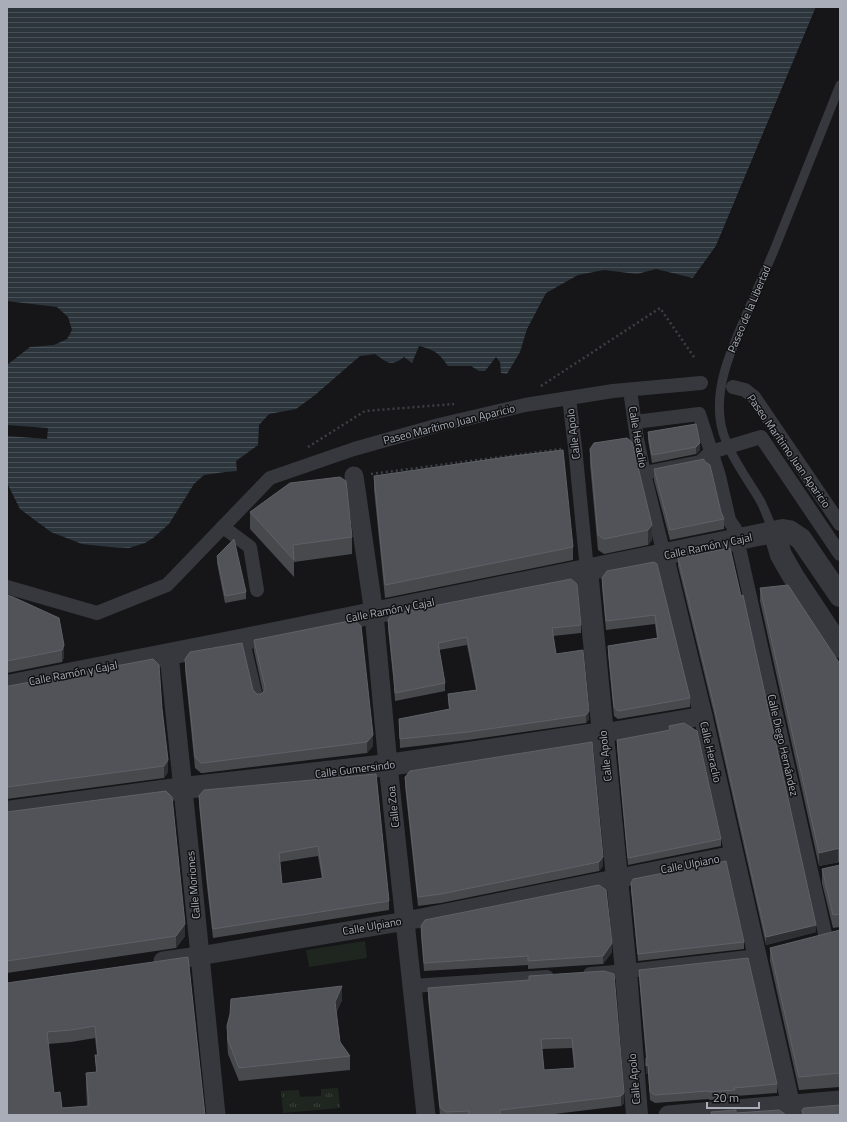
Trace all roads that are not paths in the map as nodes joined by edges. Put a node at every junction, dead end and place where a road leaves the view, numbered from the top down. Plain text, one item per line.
1 (840, 85) edge
2 (701, 382) dead end
3 (733, 387) dead end
4 (630, 390) junction
5 (569, 398) junction
6 (635, 422) junction
7 (728, 447) junction
8 (711, 452) junction
9 (644, 473) junction
10 (354, 476) dead end
11 (840, 524) edge
12 (223, 527) junction
13 (735, 529) dead end
14 (774, 532) junction
15 (740, 552) dead end
16 (840, 554) edge
17 (664, 555) junction
18 (587, 570) junction
19 (7, 587) edge
20 (257, 590) dead end
21 (840, 596) edge
22 (374, 614) junction
23 (245, 640) junction
24 (840, 647) edge
25 (169, 655) junction
26 (7, 686) edge
27 (259, 699) edge
28 (703, 716) junction
29 (602, 733) junction
30 (388, 765) junction
31 (184, 788) junction
32 (7, 812) edge
33 (734, 855) junction
34 (617, 878) junction
35 (406, 921) junction
36 (833, 936) edge
37 (812, 941) edge
38 (199, 956) junction
39 (749, 957) edge
40 (148, 963) edge
41 (636, 970) dead end
42 (615, 972) dead end
43 (577, 975) edge
44 (561, 976) edge
45 (412, 986) junction
46 (840, 1100) edge
47 (791, 1110) edge
48 (216, 1115) edge
49 (426, 1115) edge
50 (637, 1115) edge
51 (668, 1115) edge

1 - 7 lane, Paseo de la Libertad
2 - 4 street, Paseo Marítimo Juan Aparicio
3 - 11 street, Paseo Marítimo Juan Aparicio
4 - 5 street, Paseo Marítimo Juan Aparicio
4 - 6 street, Calle Heraclio
5 - 12 street, Paseo Marítimo Juan Aparicio
5 - 18 street, Calle Apolo
6 - 8 street
6 - 9 street, Calle Heraclio
7 - 8 street
7 - 14 lane, Paseo de la Libertad
7 - 16 street
8 - 9 street
8 - 13 street
9 - 17 street, Calle Heraclio
10 - 22 street, Calle Zoa
12 - 19 street, Paseo Marítimo Juan Aparicio
12 - 20 street
14 - 17 street, Calle Ramón y Cajal
14 - 21 street
14 - 24 street, Paseo de la Libertad
15 - 36 street, Calle Diego Hernández
17 - 18 street, Calle Ramón y Cajal
17 - 28 street, Calle Heraclio
18 - 22 street, Calle Ramón y Cajal
18 - 29 street, Calle Apolo
22 - 23 street, Calle Ramón y Cajal
22 - 30 street, Calle Zoa
23 - 25 street, Calle Ramón y Cajal
23 - 27 lane
25 - 26 street, Calle Ramón y Cajal
25 - 31 street, Calle Moriones
28 - 29 street, Calle Gumersindo
28 - 33 street, Calle Heraclio
29 - 30 street, Calle Gumersindo
29 - 34 street, Calle Apolo
30 - 31 street, Calle Gumersindo
30 - 35 street, Calle Zoa
31 - 32 street, Calle Gumersindo
31 - 38 street, Calle Moriones
33 - 34 street, Calle Ulpiano
33 - 47 street, Calle Heraclio
34 - 35 street, Calle Ulpiano
34 - 50 street, Calle Apolo
35 - 38 street, Calle Ulpiano
35 - 45 street, Calle Zoa
36 - 37 street
38 - 40 street, Calle Ulpiano
38 - 48 street, Calle Moriones
39 - 41 street
42 - 43 street
44 - 45 street
45 - 49 street, Calle Zoa
46 - 47 street
47 - 51 street

